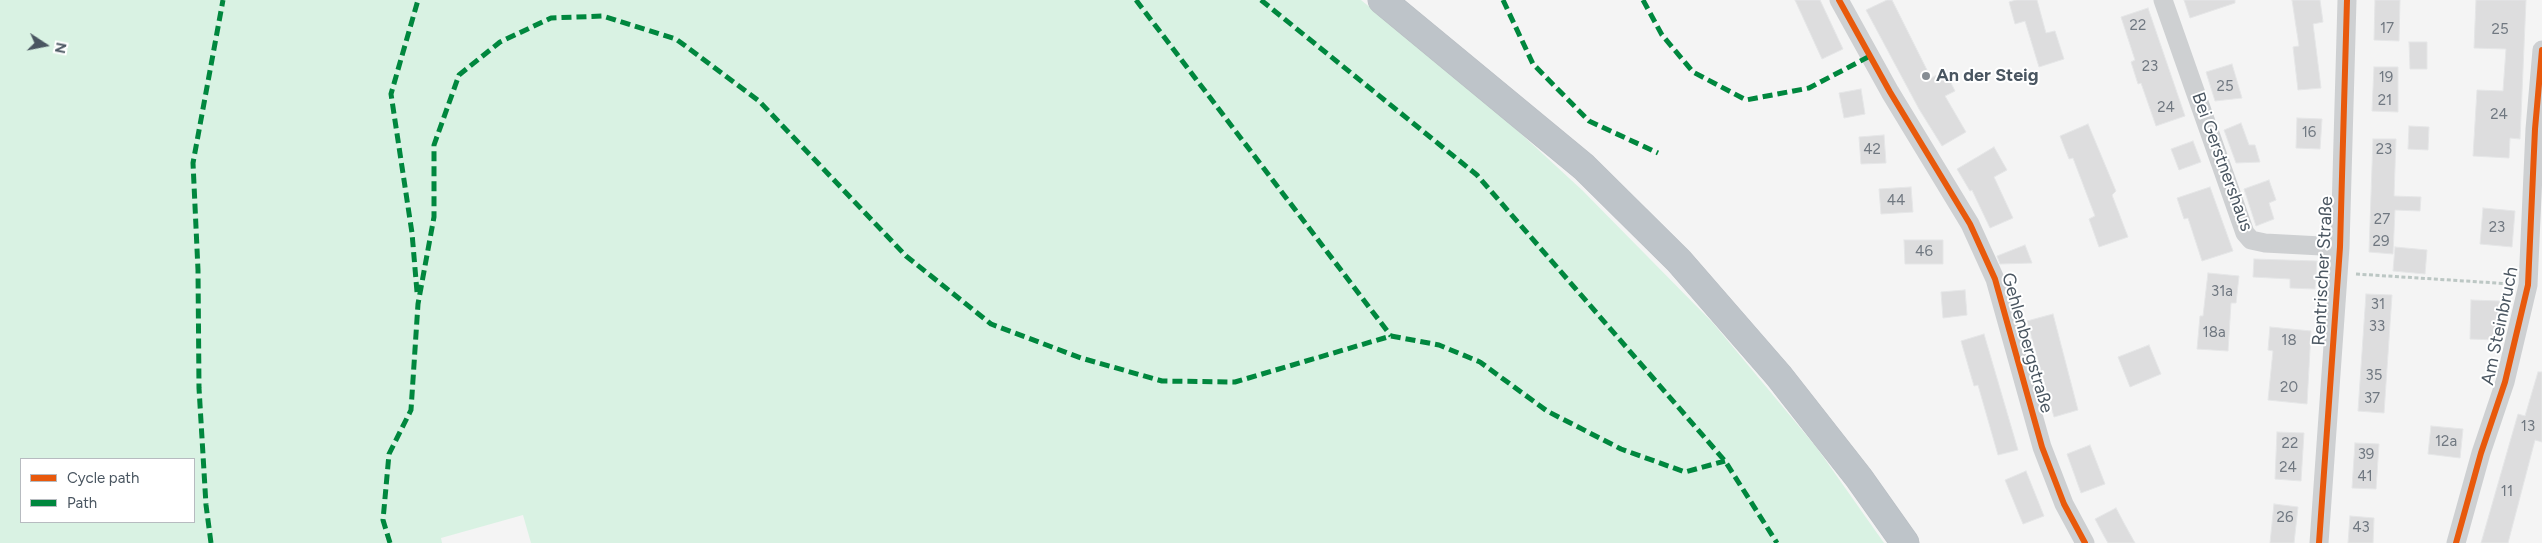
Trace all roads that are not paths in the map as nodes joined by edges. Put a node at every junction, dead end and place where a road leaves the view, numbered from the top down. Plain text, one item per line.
1 (1382, 0) edge
2 (1839, 0) edge
3 (2164, 0) edge
4 (2347, 0) edge
5 (2542, 50) edge
6 (2340, 247) junction
7 (1904, 543) edge
8 (2085, 543) edge
9 (2319, 543) edge
10 (2456, 543) edge

1 - 7 highway
2 - 8 street, Gehlenbergstraße
3 - 6 street, Bei Gerstnershaus
4 - 6 street, Rentrischer Straße
5 - 10 street, Am Steinbruch
6 - 9 street, Rentrischer Straße

